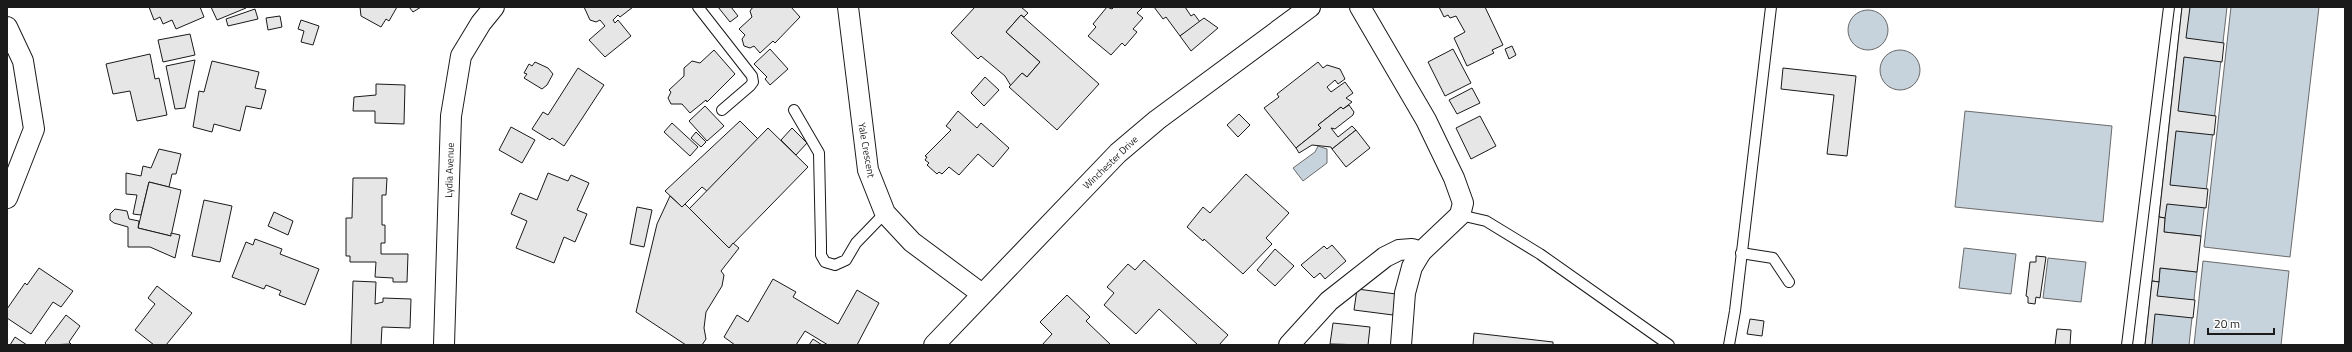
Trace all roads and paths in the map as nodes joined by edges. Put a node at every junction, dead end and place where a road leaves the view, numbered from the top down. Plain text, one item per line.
1 (494, 7) edge
2 (698, 7) edge
3 (848, 7) edge
4 (1310, 7) edge
5 (1360, 7) edge
6 (1771, 7) edge
7 (2169, 7) edge
8 (7, 27) edge
9 (722, 110) dead end
10 (794, 110) dead end
11 (7, 198) edge
12 (885, 213) junction
13 (1460, 215) junction
14 (1421, 252) junction
15 (1741, 253) junction
16 (1789, 282) dead end
17 (982, 294) junction
18 (444, 345) edge
19 (934, 345) edge
20 (1289, 345) edge
21 (1401, 345) edge
22 (1669, 345) edge
23 (1730, 345) edge
24 (2126, 345) edge

1 - 18 street, Lydia Avenue
2 - 9 lane
3 - 12 street, Yale Crescent
4 - 17 street, Winchester Drive
5 - 13 street
6 - 15 lane
7 - 24 lane
8 - 11 street
10 - 12 lane
12 - 17 street, Yale Crescent
13 - 14 street
13 - 22 lane
14 - 20 street
14 - 21 street
15 - 16 lane
15 - 23 lane
17 - 19 street, Winchester Drive

